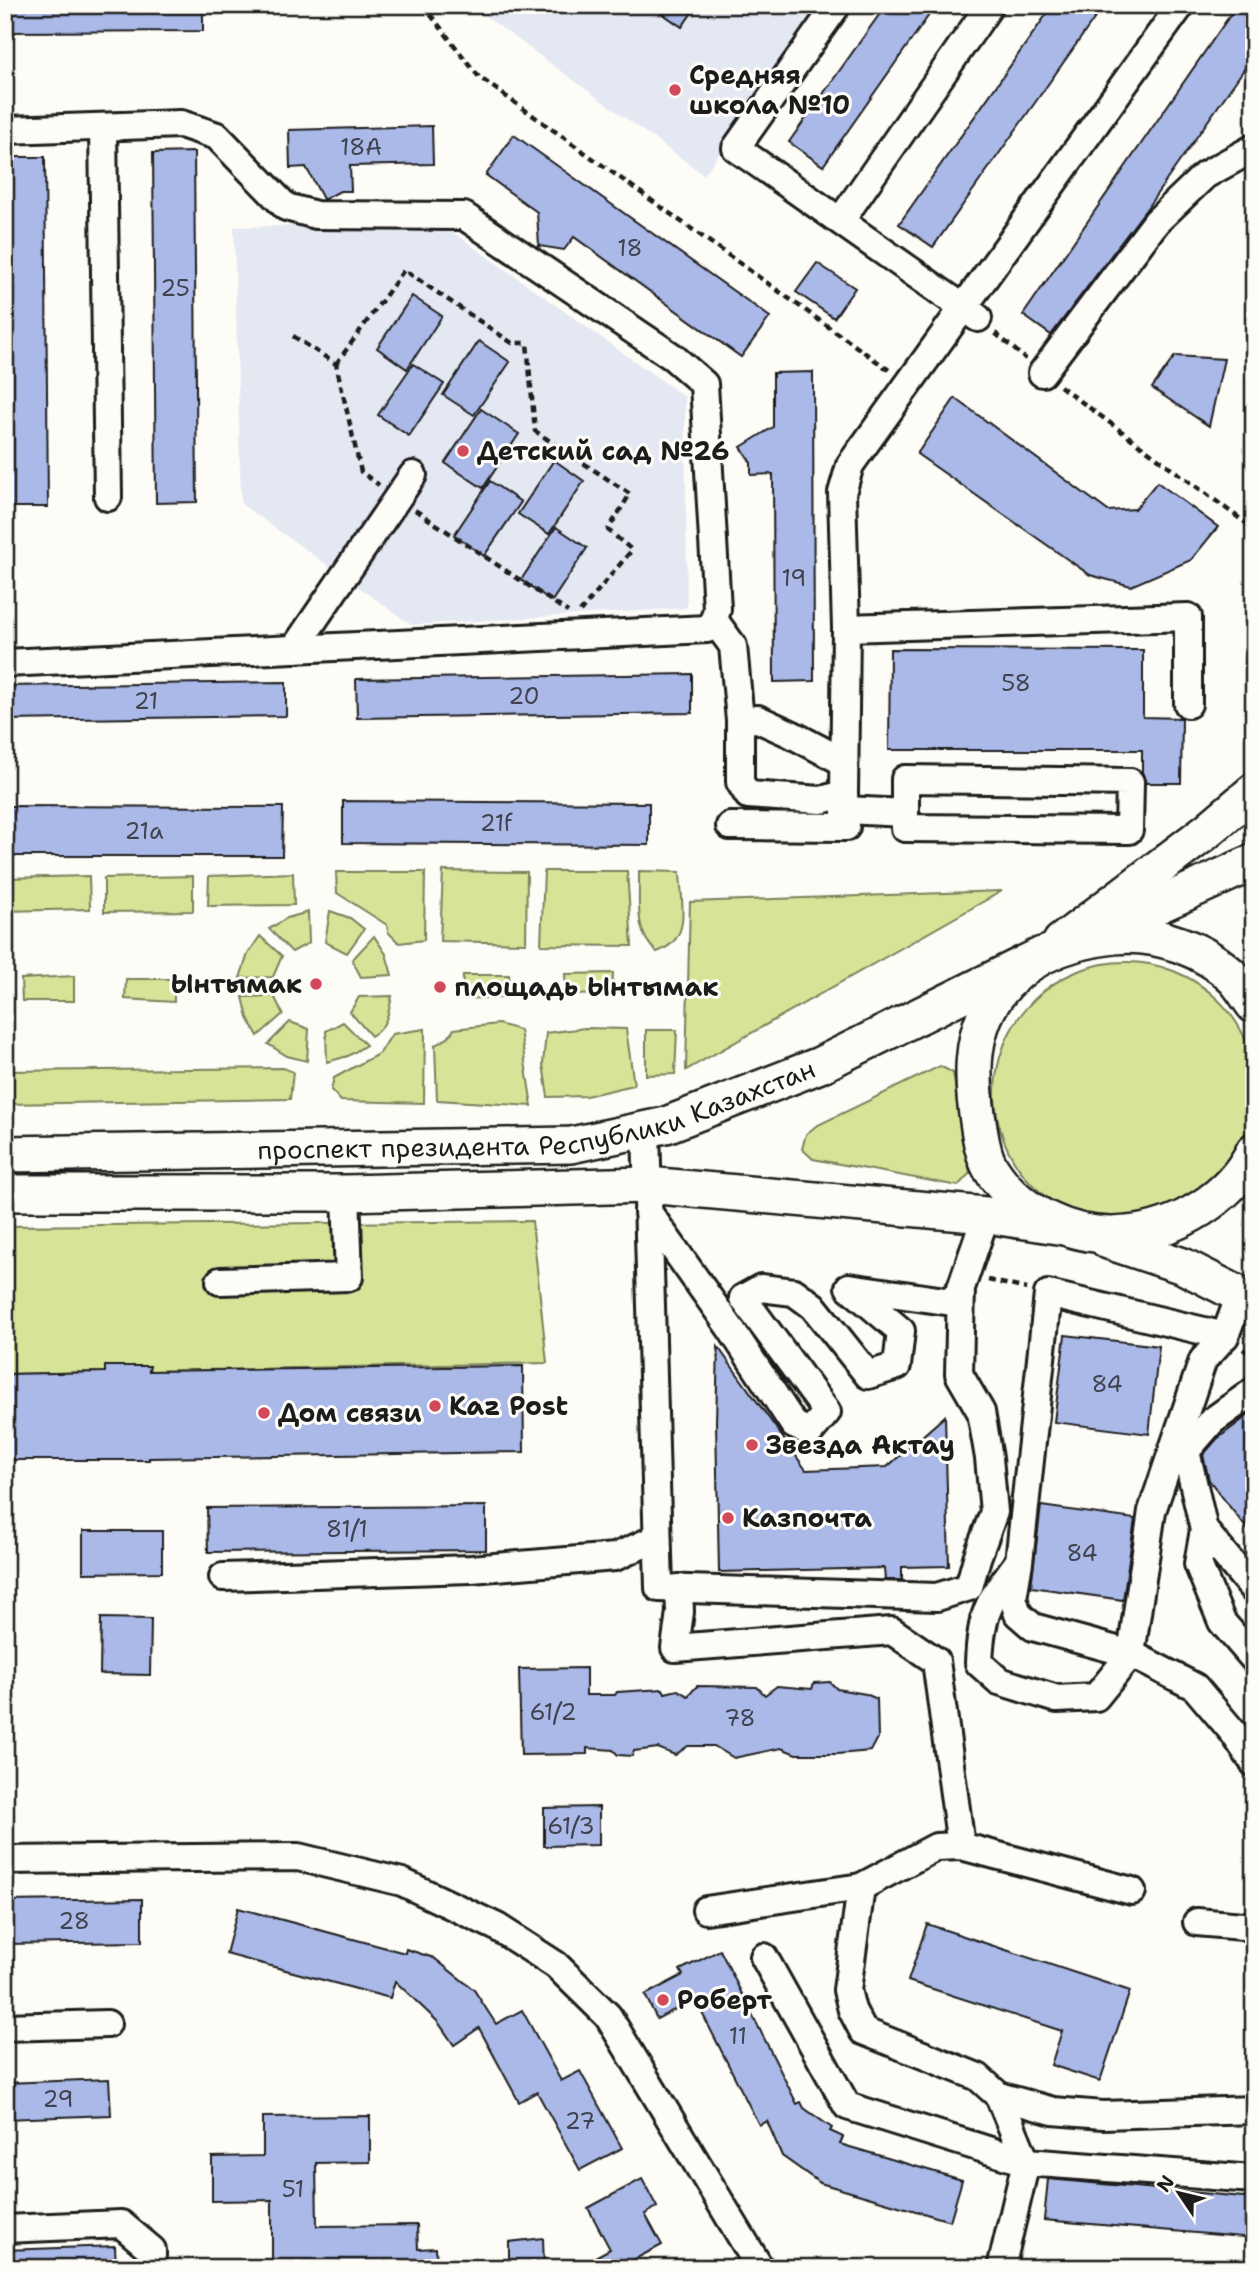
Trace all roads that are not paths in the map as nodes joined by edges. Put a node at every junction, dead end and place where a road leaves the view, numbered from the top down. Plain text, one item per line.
1 (837, 5) edge
2 (990, 5) edge
3 (1181, 5) edge
4 (103, 127) junction
5 (5, 130) edge
6 (1254, 148) edge
7 (841, 220) junction
8 (971, 313) junction
9 (1042, 373) road end
10 (413, 475) dead end
11 (108, 497) dead end
12 (714, 620) junction
13 (846, 628) junction
14 (294, 649) junction
15 (5, 663) edge
16 (1188, 704) dead end
17 (740, 720) junction
18 (844, 762) junction
19 (1254, 791) edge
20 (845, 802) junction
21 (905, 813) junction
22 (730, 826) dead end
23 (1254, 862) edge
24 (1082, 940) junction
25 (1045, 954) junction
26 (1254, 1005) edge
27 (646, 1129) junction
28 (1254, 1151) edge
29 (5, 1154) edge
30 (5, 1193) edge
31 (346, 1193) junction
32 (648, 1199) junction
33 (986, 1215) junction
34 (1071, 1229) junction
35 (220, 1281) dead end
36 (964, 1282) junction
37 (1247, 1299) edge
38 (1225, 1336) junction
39 (1252, 1398) edge
40 (1204, 1531) junction
41 (657, 1538) junction
42 (1019, 1562) junction
43 (223, 1577) dead end
44 (679, 1588) junction
45 (1254, 1590) edge
46 (1132, 1654) junction
47 (1254, 1659) edge
48 (1254, 1763) edge
49 (961, 1846) junction
50 (5, 1860) edge
51 (860, 1886) junction
52 (1132, 1891) dead end
53 (706, 1910) dead end
54 (1197, 1922) dead end
55 (1254, 1927) edge
56 (764, 1957) dead end
57 (107, 2024) dead end
58 (5, 2026) edge
59 (999, 2096) junction
60 (1254, 2110) edge
61 (1026, 2162) junction
62 (1254, 2179) edge
63 (5, 2229) edge
64 (152, 2268) edge
65 (760, 2268) edge
66 (1001, 2268) edge

1 - 7 street
2 - 7 street
3 - 8 street
4 - 5 street
4 - 11 street
4 - 12 street
6 - 9 street
7 - 8 street
8 - 13 street
10 - 14 street
12 - 14 street
12 - 17 street
13 - 16 street
13 - 18 street
14 - 15 street
17 - 18 street
17 - 20 street
18 - 20 street
19 - 25 main road
20 - 21 street
20 - 22 street
21 - 21 street
23 - 24 main road
24 - 25 main road
24 - 26 main road
25 - 27 main road, проспект президента Республики Казахстан
25 - 34 main road
27 - 29 main road, проспект президента Республики Казахстан
27 - 32 street
28 - 34 main road
30 - 31 main road
31 - 32 main road
31 - 35 street
32 - 33 main road
32 - 36 street
32 - 41 street
33 - 34 main road
33 - 36 street
34 - 37 main road
36 - 44 street
37 - 38 street
38 - 42 street
38 - 46 street
39 - 40 street
40 - 45 street
40 - 47 street
41 - 43 street
41 - 44 street
42 - 46 street
42 - 46 street
44 - 49 street
46 - 48 street
49 - 51 street
49 - 52 street
50 - 65 street
51 - 53 street
51 - 59 street
54 - 55 street
56 - 61 street
57 - 58 street
59 - 60 street
59 - 61 street
61 - 62 street
61 - 66 street
63 - 64 street

